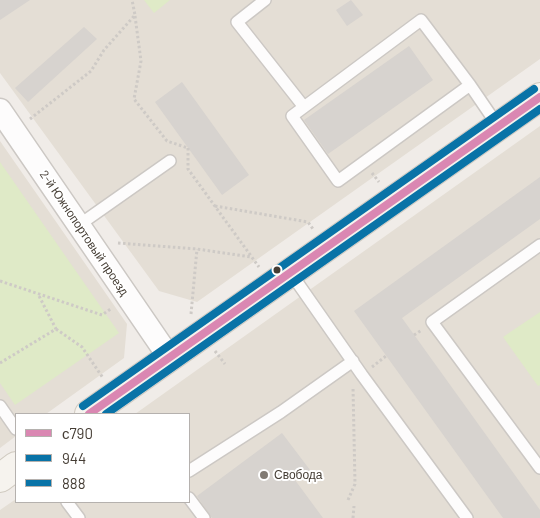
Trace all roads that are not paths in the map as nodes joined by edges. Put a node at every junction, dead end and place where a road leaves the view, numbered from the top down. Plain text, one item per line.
1 (266, 0) edge
2 (470, 85) junction
3 (540, 97) edge
4 (304, 107) junction
5 (0, 110) edge
6 (498, 126) junction
7 (170, 160) dead end
8 (78, 225) junction
9 (540, 245) edge
10 (290, 272) junction
11 (169, 357) junction
12 (353, 361) junction
13 (0, 406) edge
14 (90, 413) edge
15 (15, 428) edge
16 (15, 467) edge
17 (540, 468) edge
18 (190, 470) edge
19 (0, 478) edge
20 (190, 499) edge
21 (69, 503) edge
22 (79, 518) edge
23 (204, 518) edge
24 (467, 518) edge

1 - 4 lane
2 - 4 lane
2 - 4 lane
2 - 6 lane
3 - 6 main road
5 - 8 street, 2-й Южнопортовый проезд
6 - 10 main road
7 - 8 lane
8 - 11 street, 2-й Южнопортовый проезд
9 - 17 lane
10 - 11 main road
10 - 12 lane
11 - 14 main road
12 - 18 lane
12 - 24 lane
13 - 15 lane
16 - 19 main road
20 - 23 lane
21 - 22 lane

